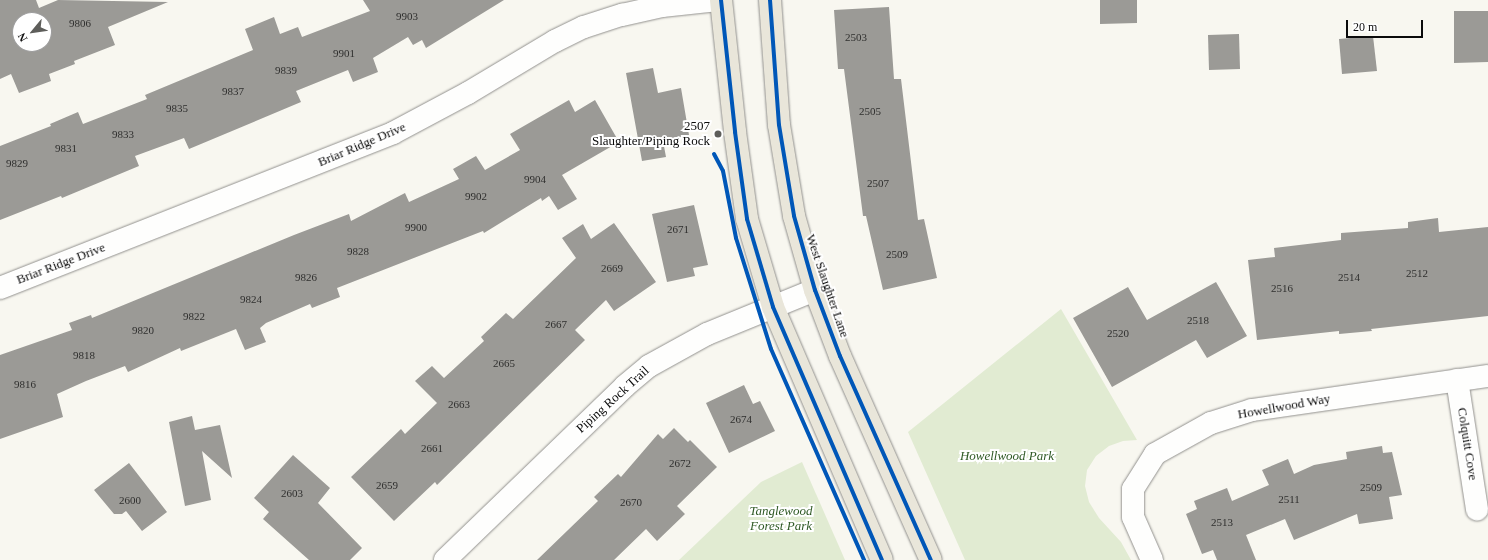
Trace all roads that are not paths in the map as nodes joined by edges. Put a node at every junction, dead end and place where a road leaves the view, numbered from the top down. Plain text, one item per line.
1 (720, 0) edge
2 (770, 0) edge
3 (0, 288) edge
4 (815, 290) junction
5 (773, 307) junction
6 (1488, 376) edge
7 (1457, 380) junction
8 (1477, 509) dead end
9 (445, 560) edge
10 (882, 560) edge
11 (931, 560) edge
12 (1152, 560) edge

1 - 3 street, Briar Ridge Drive
1 - 5 main road
2 - 4 main road, West Slaughter Lane
4 - 5 street, Piping Rock Trail
4 - 11 main road, West Slaughter Lane
5 - 9 street, Piping Rock Trail
5 - 10 main road
6 - 7 street, Howellwood Way
7 - 8 street, Colquitt Cove
7 - 12 street, Howellwood Way

